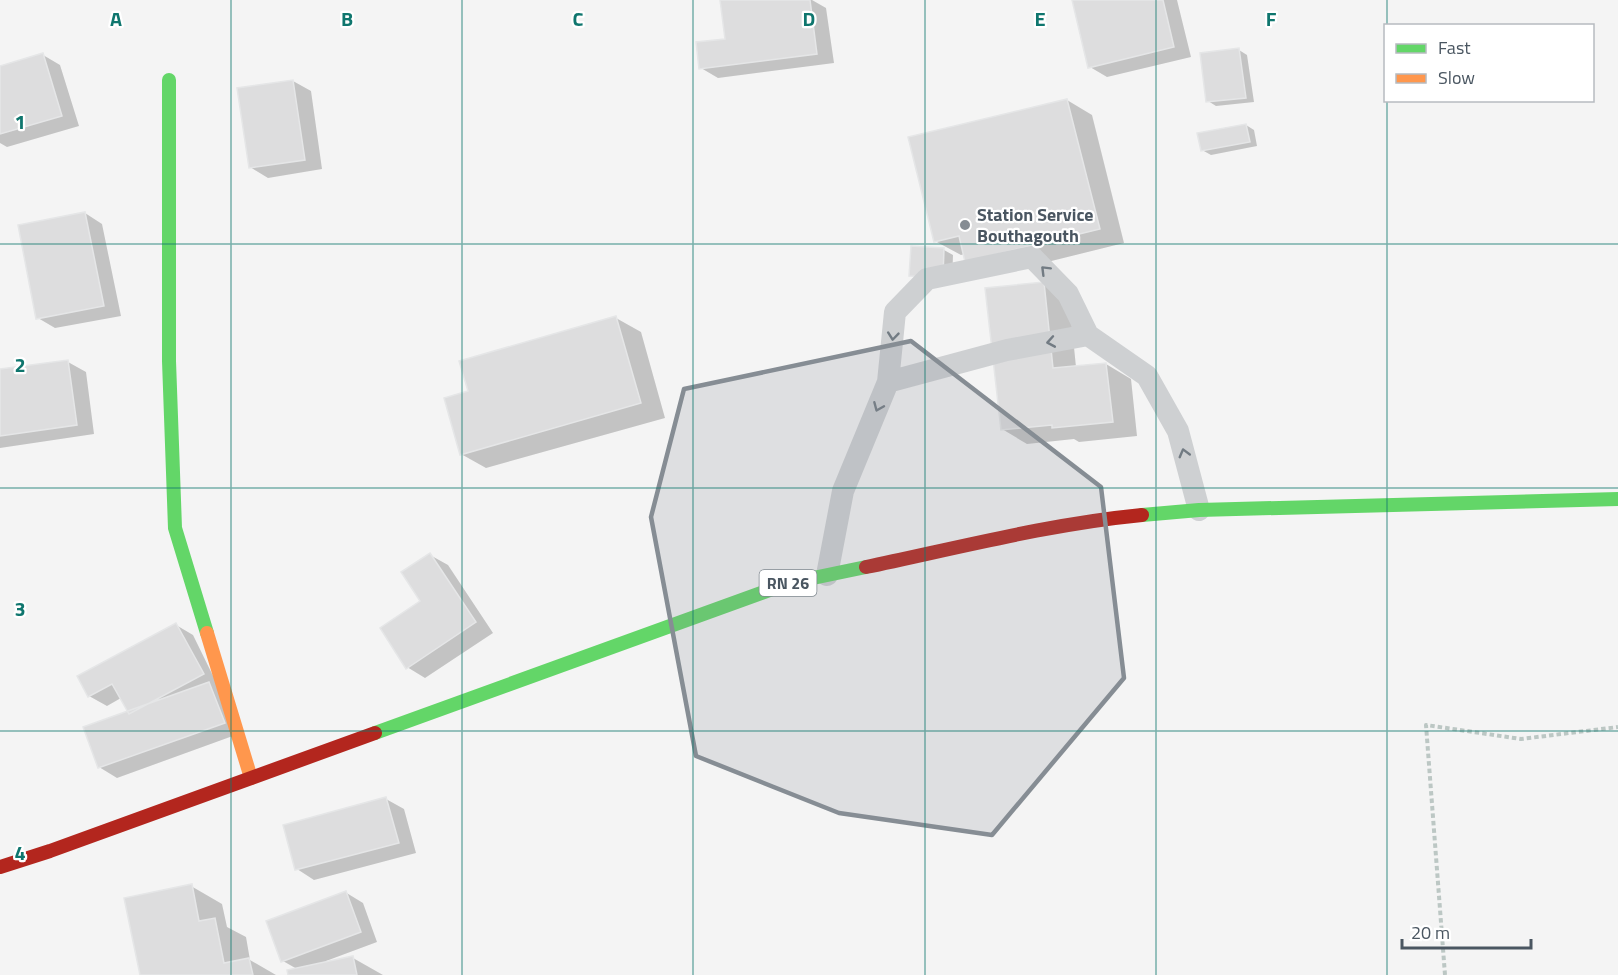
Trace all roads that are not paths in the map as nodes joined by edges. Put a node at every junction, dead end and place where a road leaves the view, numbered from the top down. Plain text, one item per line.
1 (169, 80) dead end
2 (1088, 335) junction
3 (888, 382) junction
4 (1618, 499) edge
5 (1199, 510) junction
6 (827, 575) junction
7 (251, 778) junction
8 (0, 867) edge

1 - 7 main road
2 -> 3 lane
2 -> 3 lane
5 -> 2 lane
3 -> 6 lane
4 - 5 main road, RN 26
5 - 6 main road, RN 26
6 - 7 main road, RN 26
7 - 8 main road, RN 26

